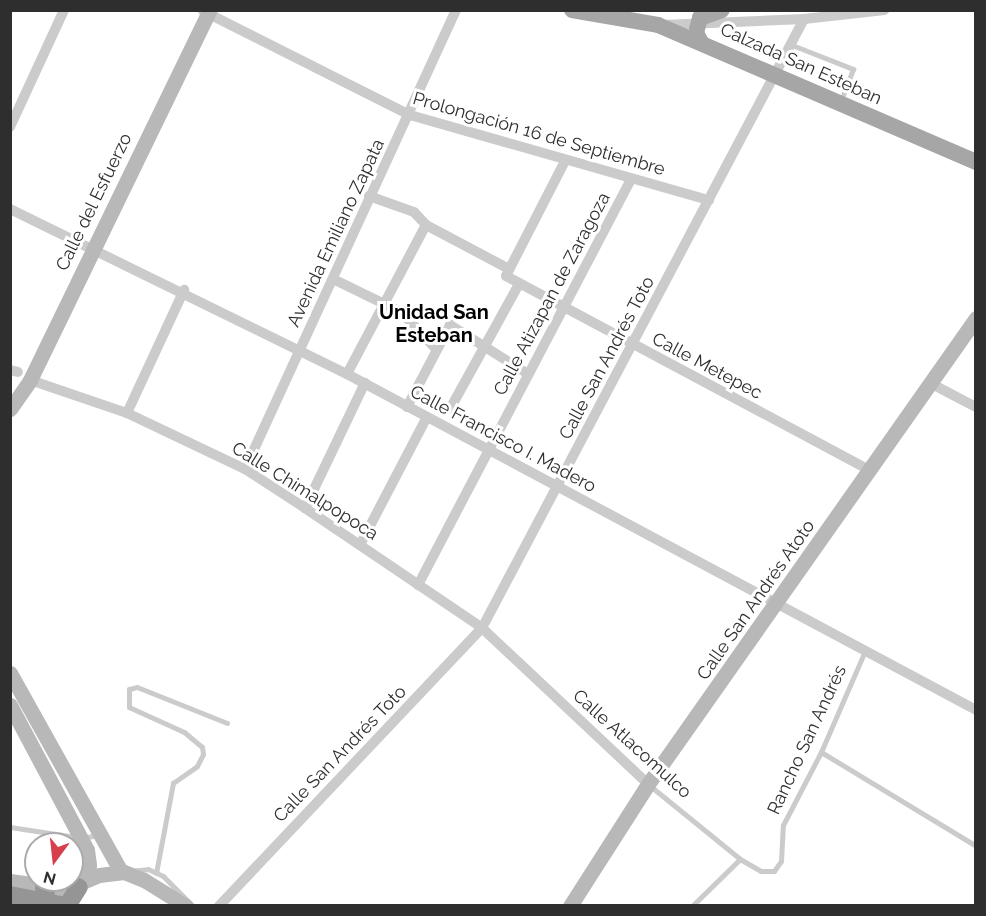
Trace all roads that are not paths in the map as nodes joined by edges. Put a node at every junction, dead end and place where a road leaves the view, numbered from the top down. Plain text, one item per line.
1 (64, 10) edge
2 (456, 10) edge
3 (572, 10) edge
4 (712, 10) edge
5 (722, 10) edge
6 (884, 10) edge
7 (717, 11) edge
8 (207, 12) edge
9 (804, 19) junction
10 (698, 23) junction
11 (658, 25) junction
12 (701, 42) junction
13 (792, 45) junction
14 (778, 74) junction
15 (840, 102) junction
16 (410, 115) junction
17 (10, 127) edge
18 (565, 161) junction
19 (975, 162) edge
20 (631, 178) junction
21 (369, 196) junction
22 (709, 200) junction
23 (10, 208) edge
24 (426, 225) junction
25 (94, 248) junction
26 (509, 269) junction
27 (333, 279) junction
28 (519, 284) junction
29 (184, 290) junction
30 (385, 304) junction
31 (564, 308) junction
32 (975, 318) edge
33 (487, 346) junction
34 (633, 346) junction
35 (300, 350) junction
36 (437, 350) junction
37 (20, 374) edge
38 (347, 374) junction
39 (528, 374) junction
40 (365, 383) junction
41 (930, 383) junction
42 (407, 407) junction
43 (975, 407) edge
44 (10, 409) edge
45 (450, 409) dead end
46 (127, 413) junction
47 (427, 417) junction
48 (488, 451) junction
49 (245, 470) junction
50 (870, 470) junction
51 (557, 487) junction
52 (305, 508) junction
53 (360, 545) junction
54 (418, 585) junction
55 (778, 604) junction
56 (482, 628) junction
57 (865, 650) junction
58 (10, 673) edge
59 (975, 710) edge
60 (20, 712) edge
61 (227, 723) dead end
62 (821, 752) junction
63 (56, 772) junction
64 (648, 784) junction
65 (10, 827) edge
66 (43, 832) edge
67 (80, 832) edge
68 (100, 834) junction
69 (84, 838) edge
70 (84, 844) edge
71 (975, 846) edge
72 (740, 859) junction
73 (122, 872) junction
74 (768, 872) joint
75 (84, 873) edge
76 (156, 873) junction
77 (84, 884) edge
78 (76, 892) edge
79 (10, 895) edge
80 (66, 906) edge
81 (186, 906) edge
82 (194, 906) edge
83 (219, 906) edge
84 (570, 906) edge
85 (692, 906) edge

1 - 17 street
2 - 16 street, Avenida Emiliano Zapata
3 - 11 main road, Calzada San Esteban
4 - 7 main road, Calzada San Esteban
5 - 7 main road
6 - 9 street
7 - 10 main road
8 - 16 street, Prolongación 16 de Septiembre
8 - 25 street, Calle del Esfuerzo
9 - 10 street
9 - 13 street, Calle San Andrés Toto
10 - 11 street
10 - 12 main road
11 - 12 main road, Calzada San Esteban
12 - 14 main road, Calzada San Esteban
13 - 14 street, Calle San Andrés Toto
13 - 15 lane
14 - 15 main road, Calzada San Esteban
14 - 22 street, Calle San Andrés Toto
15 - 19 main road, Calzada San Esteban
16 - 18 street, Prolongación 16 de Septiembre
16 - 21 street, Avenida Emiliano Zapata
18 - 20 street, Prolongación 16 de Septiembre
18 - 26 street
20 - 22 street, Prolongación 16 de Septiembre
20 - 31 street, Calle Atizapan de Zaragoza
21 - 24 street, Calle Metepec
21 - 27 street, Avenida Emiliano Zapata
22 - 34 street, Calle San Andrés Toto
23 - 25 street, Calle Francisco I. Madero
24 - 26 street, Calle Metepec
24 - 30 street
25 - 29 street, Calle Francisco I. Madero
25 - 37 street, Calle del Esfuerzo
26 - 28 street, Calle Metepec
27 - 30 street
27 - 35 street, Avenida Emiliano Zapata
28 - 31 street, Calle Metepec
28 - 33 street
29 - 35 street, Calle Francisco I. Madero
29 - 46 street
30 - 36 street
30 - 38 street
31 - 34 street, Calle Metepec
31 - 39 street, Calle Atizapan de Zaragoza
32 - 41 street, Calle San Andrés Atoto
33 - 36 street
33 - 39 street
33 - 45 street
34 - 50 street, Calle Metepec
34 - 51 street, Calle San Andrés Toto
35 - 38 street, Calle Francisco I. Madero
35 - 49 street, Avenida Emiliano Zapata
36 - 42 street
37 - 44 street, Calle del Esfuerzo
37 - 46 street, Calle Chimalpopoca
38 - 40 street, Calle Francisco I. Madero
39 - 48 street, Calle Atizapan de Zaragoza
40 - 42 street, Calle Francisco I. Madero
40 - 52 street
41 - 43 street
41 - 50 street, Calle San Andrés Atoto
42 - 47 street, Calle Francisco I. Madero
46 - 49 street, Calle Chimalpopoca
47 - 48 street, Calle Francisco I. Madero
47 - 53 street
48 - 51 street, Calle Francisco I. Madero
48 - 54 street, Calle Atizapan de Zaragoza
49 - 52 street, Calle Chimalpopoca
50 - 55 street, Calle San Andrés Atoto
51 - 55 street, Calle Francisco I. Madero
51 - 56 street, Calle San Andrés Toto
52 - 53 street, Calle Chimalpopoca
53 - 54 street, Calle Chimalpopoca
54 - 56 street, Calle Chimalpopoca
55 - 57 street, Calle Francisco I. Madero
55 - 64 street, Calle San Andrés Atoto
56 - 64 street, Calle Atlacomulco
56 - 83 street, Calle San Andrés Toto
57 - 59 street, Calle Francisco I. Madero
57 - 62 lane, Rancho San Andrés
58 - 60 street
60 - 63 street
61 - 76 lane
62 - 71 lane
62 - 74 lane, Rancho San Andrés
63 - 67 street
63 - 68 street
64 - 72 lane, Calle Atlacomulco
64 - 84 street, Calle San Andrés Atoto
65 - 66 lane
68 - 69 lane
68 - 73 street
70 - 75 street
72 - 74 lane, Calle Atlacomulco
72 - 85 lane
73 - 76 lane
73 - 77 street
73 - 81 street
76 - 82 lane
78 - 80 highway
79 - 80 highway, bridge

